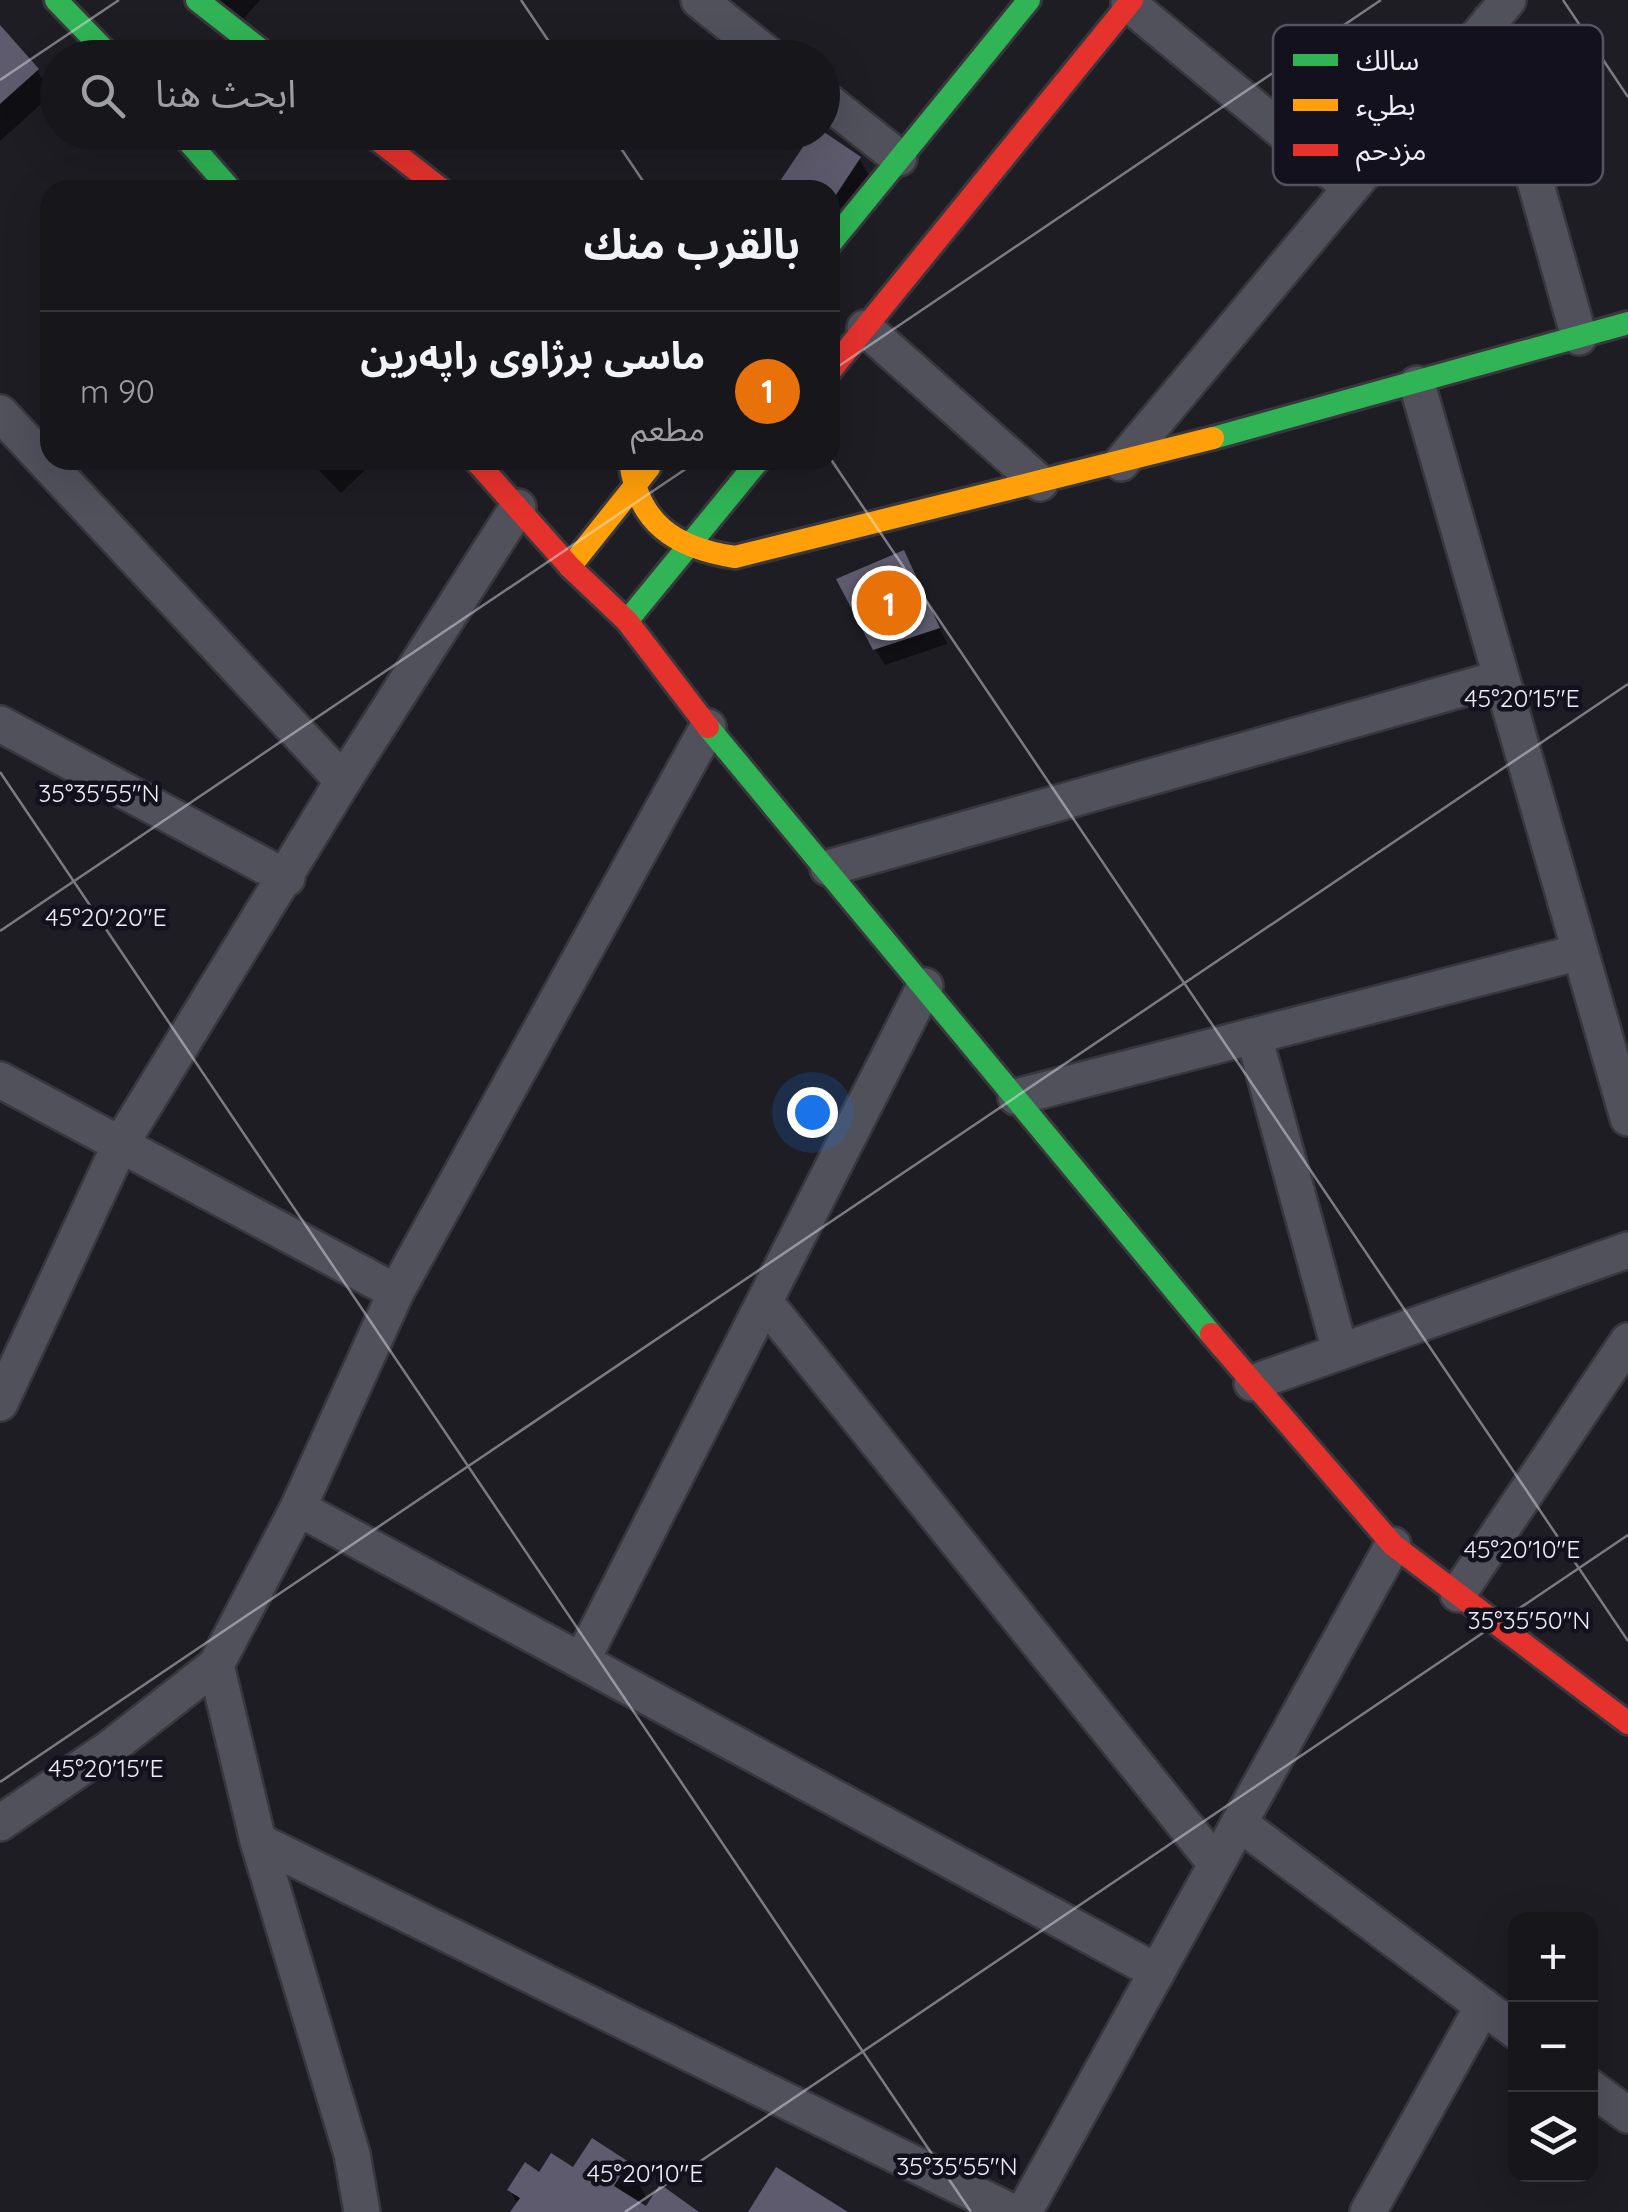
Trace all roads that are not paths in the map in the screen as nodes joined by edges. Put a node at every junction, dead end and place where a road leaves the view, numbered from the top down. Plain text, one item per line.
1 (56, 0) edge
2 (197, 0) edge
3 (699, 0) edge
4 (1028, 0) edge
5 (1130, 2) edge
6 (95, 40) edge
7 (249, 40) edge
8 (749, 40) edge
9 (840, 112) edge
10 (1273, 122) edge
11 (196, 150) edge
12 (391, 150) edge
13 (899, 158) junction
14 (223, 180) edge
15 (429, 180) edge
16 (1347, 185) edge
17 (1354, 185) edge
18 (1542, 185) edge
19 (1351, 188) junction
20 (840, 232) edge
21 (1628, 323) edge
22 (865, 328) junction
23 (1579, 337) junction
24 (840, 359) edge
25 (1417, 384) junction
26 (0, 412) edge
27 (40, 455) edge
28 (1121, 463) junction
29 (54, 470) edge
30 (484, 470) edge
31 (630, 470) edge
32 (647, 470) edge
33 (751, 470) edge
34 (1040, 483) junction
35 (631, 490) junction
36 (518, 508) junction
37 (688, 548) junction
38 (570, 567) junction
39 (627, 620) junction
40 (1501, 678) junction
41 (0, 724) edge
42 (708, 727) junction
43 (342, 780) junction
44 (828, 868) junction
45 (286, 878) junction
46 (1580, 952) junction
47 (925, 986) junction
48 (1254, 1036) junction
49 (0, 1080) edge
50 (1016, 1097) junction
51 (1628, 1118) edge
52 (120, 1145) junction
53 (1628, 1250) edge
54 (396, 1292) junction
55 (765, 1302) junction
56 (1628, 1341) edge
57 (1340, 1351) junction
58 (1252, 1383) junction
59 (0, 1403) edge
60 (298, 1508) junction
61 (1393, 1545) junction
62 (1458, 1594) junction
63 (583, 1658) junction
64 (216, 1665) junction
65 (1628, 1723) edge
66 (0, 1823) edge
67 (1239, 1823) junction
68 (258, 1842) junction
69 (1216, 1864) junction
70 (1157, 1972) junction
71 (1482, 2006) junction
72 (1508, 2024) edge
73 (1597, 2092) edge
74 (1628, 2115) edge
75 (362, 2212) edge
76 (1012, 2212) edge
77 (1024, 2212) edge
78 (1368, 2212) edge

1 - 6 street
2 - 7 street
3 - 8 street
4 - 13 street
5 - 10 street
5 - 22 street
9 - 13 street
11 - 14 street
12 - 15 street
13 - 20 street
16 - 19 street
17 - 19 street
18 - 23 street
19 - 28 street
21 - 23 street
22 - 24 street
22 - 34 street
23 - 25 street
25 - 28 street
25 - 40 street
26 - 27 street
28 - 34 street
29 - 43 street
30 - 36 street
31 - 35 street
32 - 35 street
33 - 37 street
34 - 37 street
35 - 37 street
35 - 38 street
36 - 38 street
36 - 43 street
37 - 39 street
38 - 39 street
39 - 42 street
40 - 44 street
40 - 46 street
41 - 45 street
42 - 44 street
42 - 54 street
43 - 45 street
44 - 47 street
45 - 52 street
46 - 48 street
46 - 51 street
47 - 50 street
47 - 55 street
48 - 50 street
48 - 57 street
49 - 52 street
50 - 58 street
52 - 54 street
52 - 59 street
53 - 57 street
54 - 60 street
55 - 63 street
55 - 69 street
56 - 62 street
57 - 58 street
58 - 61 street
60 - 63 street
60 - 64 street
61 - 62 street
61 - 67 street
62 - 65 street
63 - 70 street
64 - 66 street
64 - 68 street
67 - 69 street
67 - 71 street
68 - 75 street
68 - 76 street
69 - 70 street
70 - 77 street
71 - 72 street
71 - 78 street
73 - 74 street

